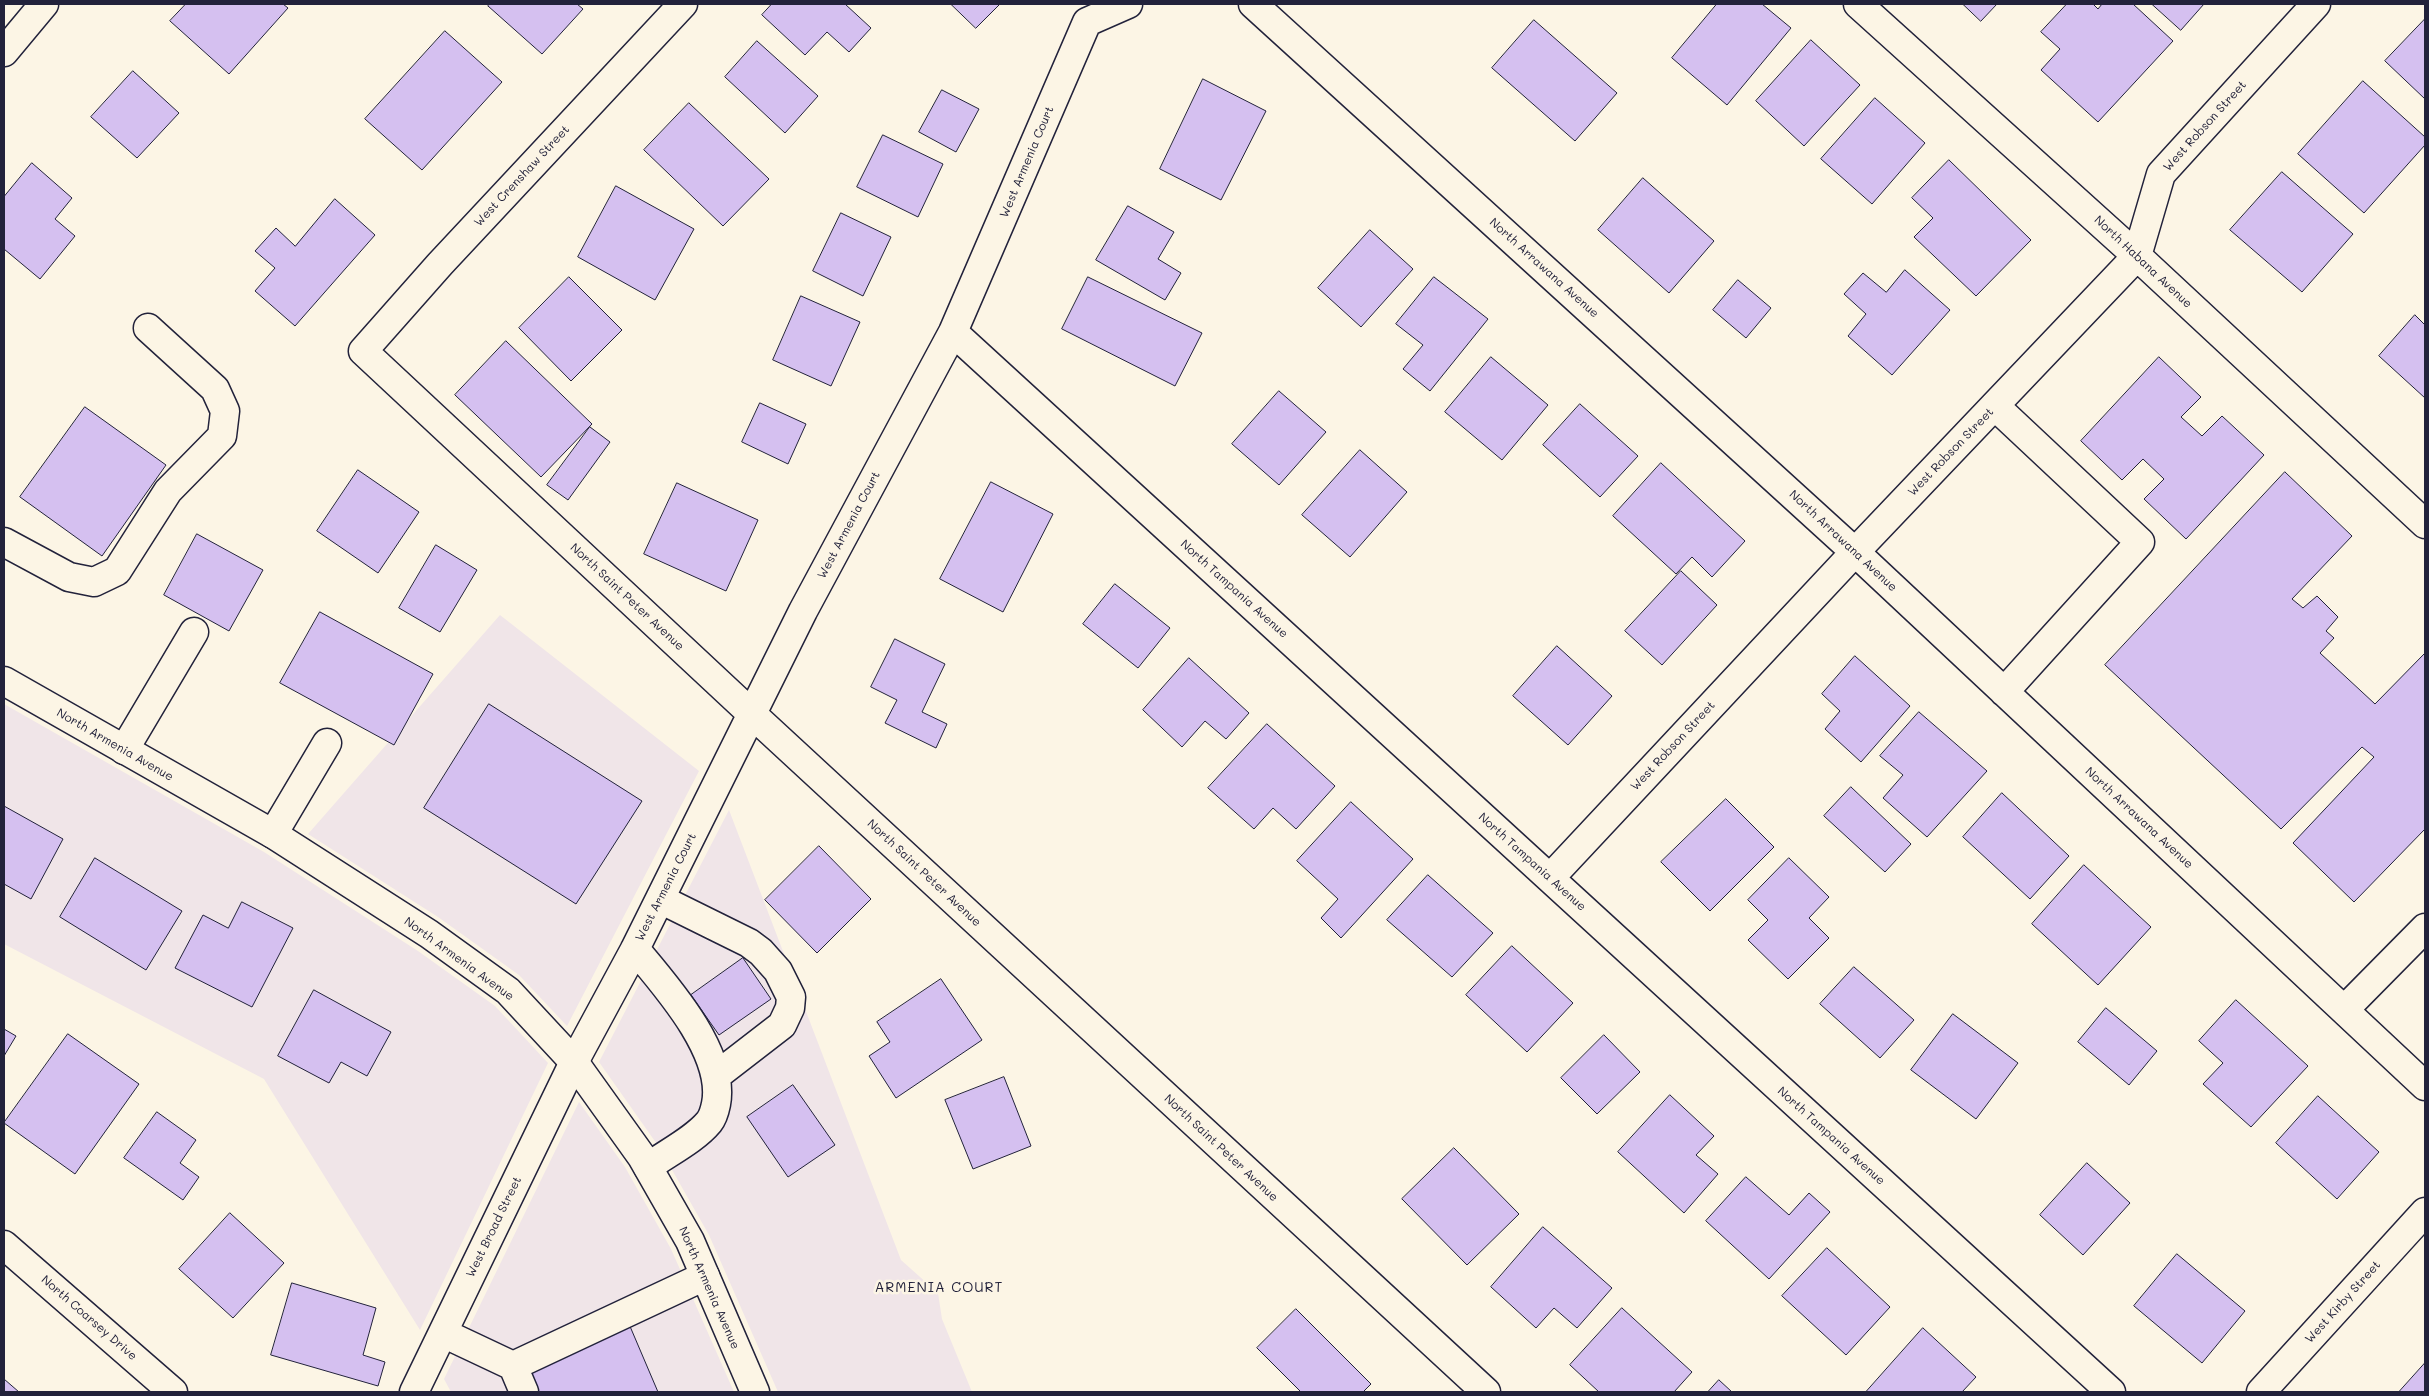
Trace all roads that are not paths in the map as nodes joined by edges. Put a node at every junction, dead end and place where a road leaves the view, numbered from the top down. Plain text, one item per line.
1 (44, 4) edge
2 (683, 4) edge
3 (1128, 4) edge
4 (1253, 4) edge
5 (1858, 4) edge
6 (2316, 4) edge
7 (4, 52) edge
8 (2137, 256) junction
9 (148, 328) dead end
10 (953, 332) junction
11 (363, 351) joint
12 (1995, 406) junction
13 (2425, 524) edge
14 (4, 542) edge
15 (1855, 552) junction
16 (194, 632) dead end
17 (4, 681) edge
18 (2004, 692) junction
19 (753, 715) junction
20 (328, 743) dead end
21 (124, 750) junction
22 (273, 834) junction
23 (1550, 878) junction
24 (660, 898) junction
25 (2425, 928) edge
26 (635, 949) junction
27 (2344, 1010) junction
28 (574, 1062) junction
29 (716, 1076) junction
30 (2425, 1086) edge
31 (648, 1167) junction
32 (2425, 1212) edge
33 (6, 1251) edge
34 (705, 1276) junction
35 (443, 1333) junction
36 (513, 1366) junction
37 (173, 1392) edge
38 (414, 1392) edge
39 (524, 1392) edge
40 (754, 1392) edge
41 (1486, 1392) edge
42 (2111, 1392) edge
43 (2261, 1392) edge

1 - 7 street
2 - 11 street, West Crenshaw Street
3 - 10 street, West Armenia Court
4 - 15 street, North Arrawana Avenue
5 - 8 street, North Habana Avenue
6 - 8 street, West Robson Street
8 - 12 street, West Robson Street
8 - 13 street, North Habana Avenue
9 - 14 street
10 - 19 street, West Armenia Court
10 - 23 street, North Tampania Avenue
11 - 19 street, North Saint Peter Avenue
12 - 15 street, West Robson Street
12 - 18 street
15 - 18 street, North Arrawana Avenue
15 - 23 street, West Robson Street
16 - 21 street
17 - 21 street, North Armenia Avenue
18 - 27 street, North Arrawana Avenue
19 - 24 street, West Armenia Court
19 - 41 street, North Saint Peter Avenue
20 - 22 street
21 - 22 street, North Armenia Avenue
22 - 28 street, North Armenia Avenue
23 - 42 street, North Tampania Avenue
24 - 26 street, West Armenia Court
24 - 29 street
25 - 27 street
26 - 28 street, West Armenia Court
26 - 29 street
27 - 30 street, North Arrawana Avenue
28 - 31 street, North Armenia Avenue
28 - 35 street, West Broad Street
29 - 31 street
31 - 34 street, North Armenia Avenue
32 - 43 street, West Kirby Street
33 - 37 street, North Coarsey Drive
34 - 36 street
34 - 40 street, North Armenia Avenue
35 - 36 street
35 - 38 street, West Broad Street
36 - 39 street

